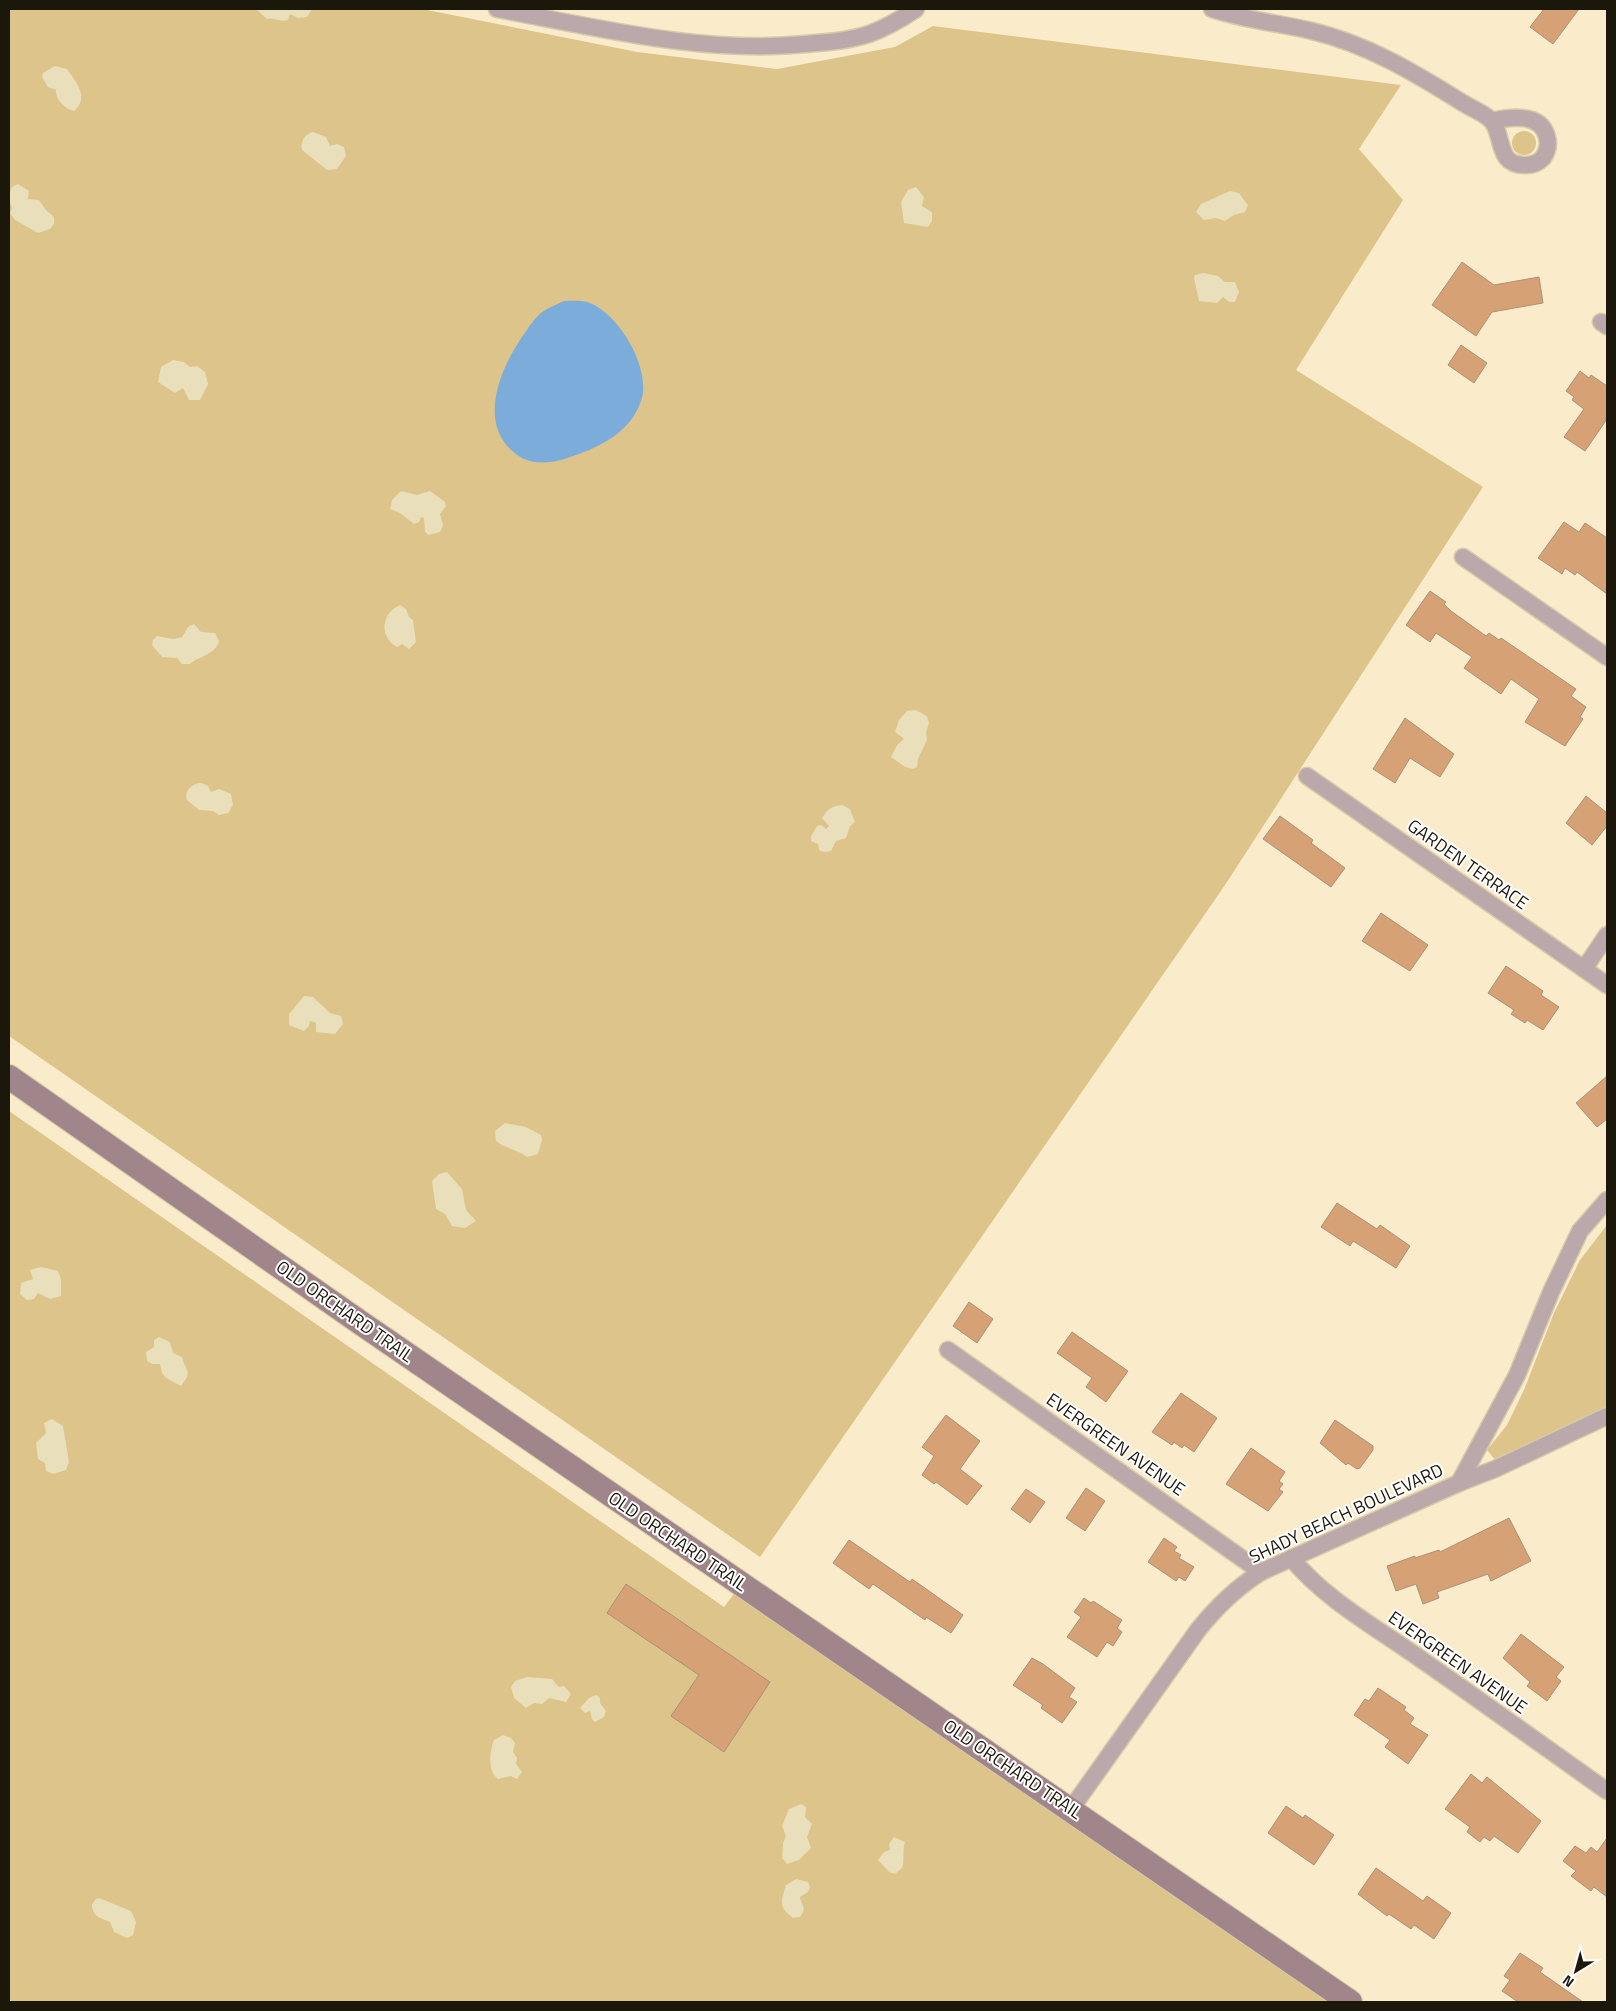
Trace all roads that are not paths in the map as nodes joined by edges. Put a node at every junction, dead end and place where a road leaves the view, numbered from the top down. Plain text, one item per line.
1 (498, 9) edge
2 (916, 9) edge
3 (1212, 9) edge
4 (1492, 121) dead end
5 (1463, 557) dead end
6 (1607, 657) edge
7 (1307, 776) dead end
8 (1607, 935) edge
9 (1584, 969) junction
10 (1607, 985) edge
11 (9, 1077) edge
12 (1607, 1200) edge
13 (948, 1350) dead end
14 (1607, 1416) edge
15 (1459, 1483) junction
16 (1291, 1558) junction
17 (1261, 1572) junction
18 (1607, 1792) edge
19 (1070, 1809) junction
20 (1350, 2002) edge

1 - 2 street
3 - 4 street
5 - 6 street
7 - 9 street, GARDEN TERRACE
8 - 9 street
9 - 10 street, GARDEN TERRACE
11 - 19 street, OLD ORCHARD TRAIL
12 - 15 street, SHADY BEACH BOULEVARD
13 - 17 street, EVERGREEN AVENUE
14 - 15 street
15 - 16 street, SHADY BEACH BOULEVARD
16 - 17 street, SHADY BEACH BOULEVARD
16 - 18 street, EVERGREEN AVENUE
17 - 19 street, SHADY BEACH BOULEVARD
19 - 20 street, OLD ORCHARD TRAIL

